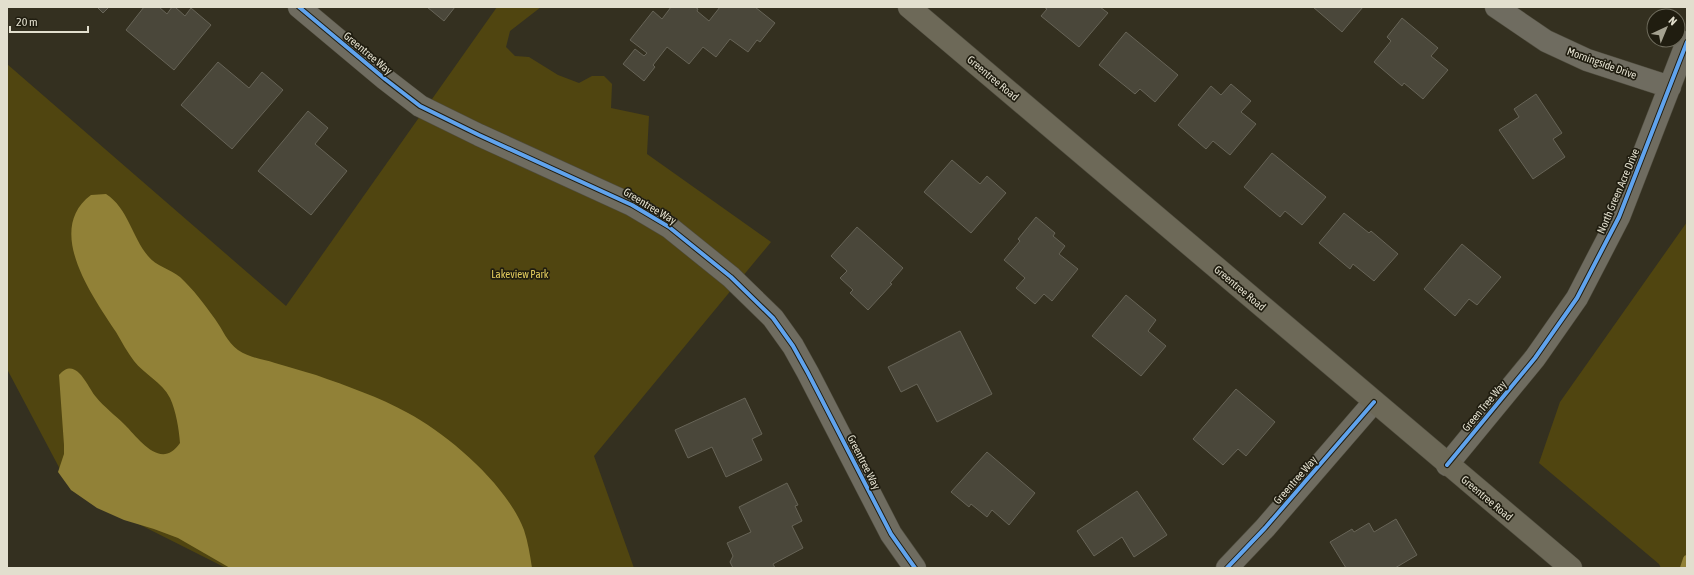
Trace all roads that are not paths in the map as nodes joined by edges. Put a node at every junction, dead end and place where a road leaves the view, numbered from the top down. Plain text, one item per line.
1 (299, 7) edge
2 (910, 7) edge
3 (1496, 7) edge
4 (1687, 42) edge
5 (1670, 87) junction
6 (1535, 358) joint
7 (1374, 402) junction
8 (1447, 464) junction
9 (915, 568) edge
10 (1227, 568) edge
11 (1571, 568) edge

1 - 9 street, Greentree Way
2 - 7 main road, Greentree Road
3 - 5 street, Morningside Drive
4 - 5 street, North Green Acre Drive
5 - 6 street, North Green Acre Drive
6 - 8 street, Green Tree Way
7 - 8 main road, Greentree Road
7 - 10 street, Greentree Way
8 - 11 main road, Greentree Road

